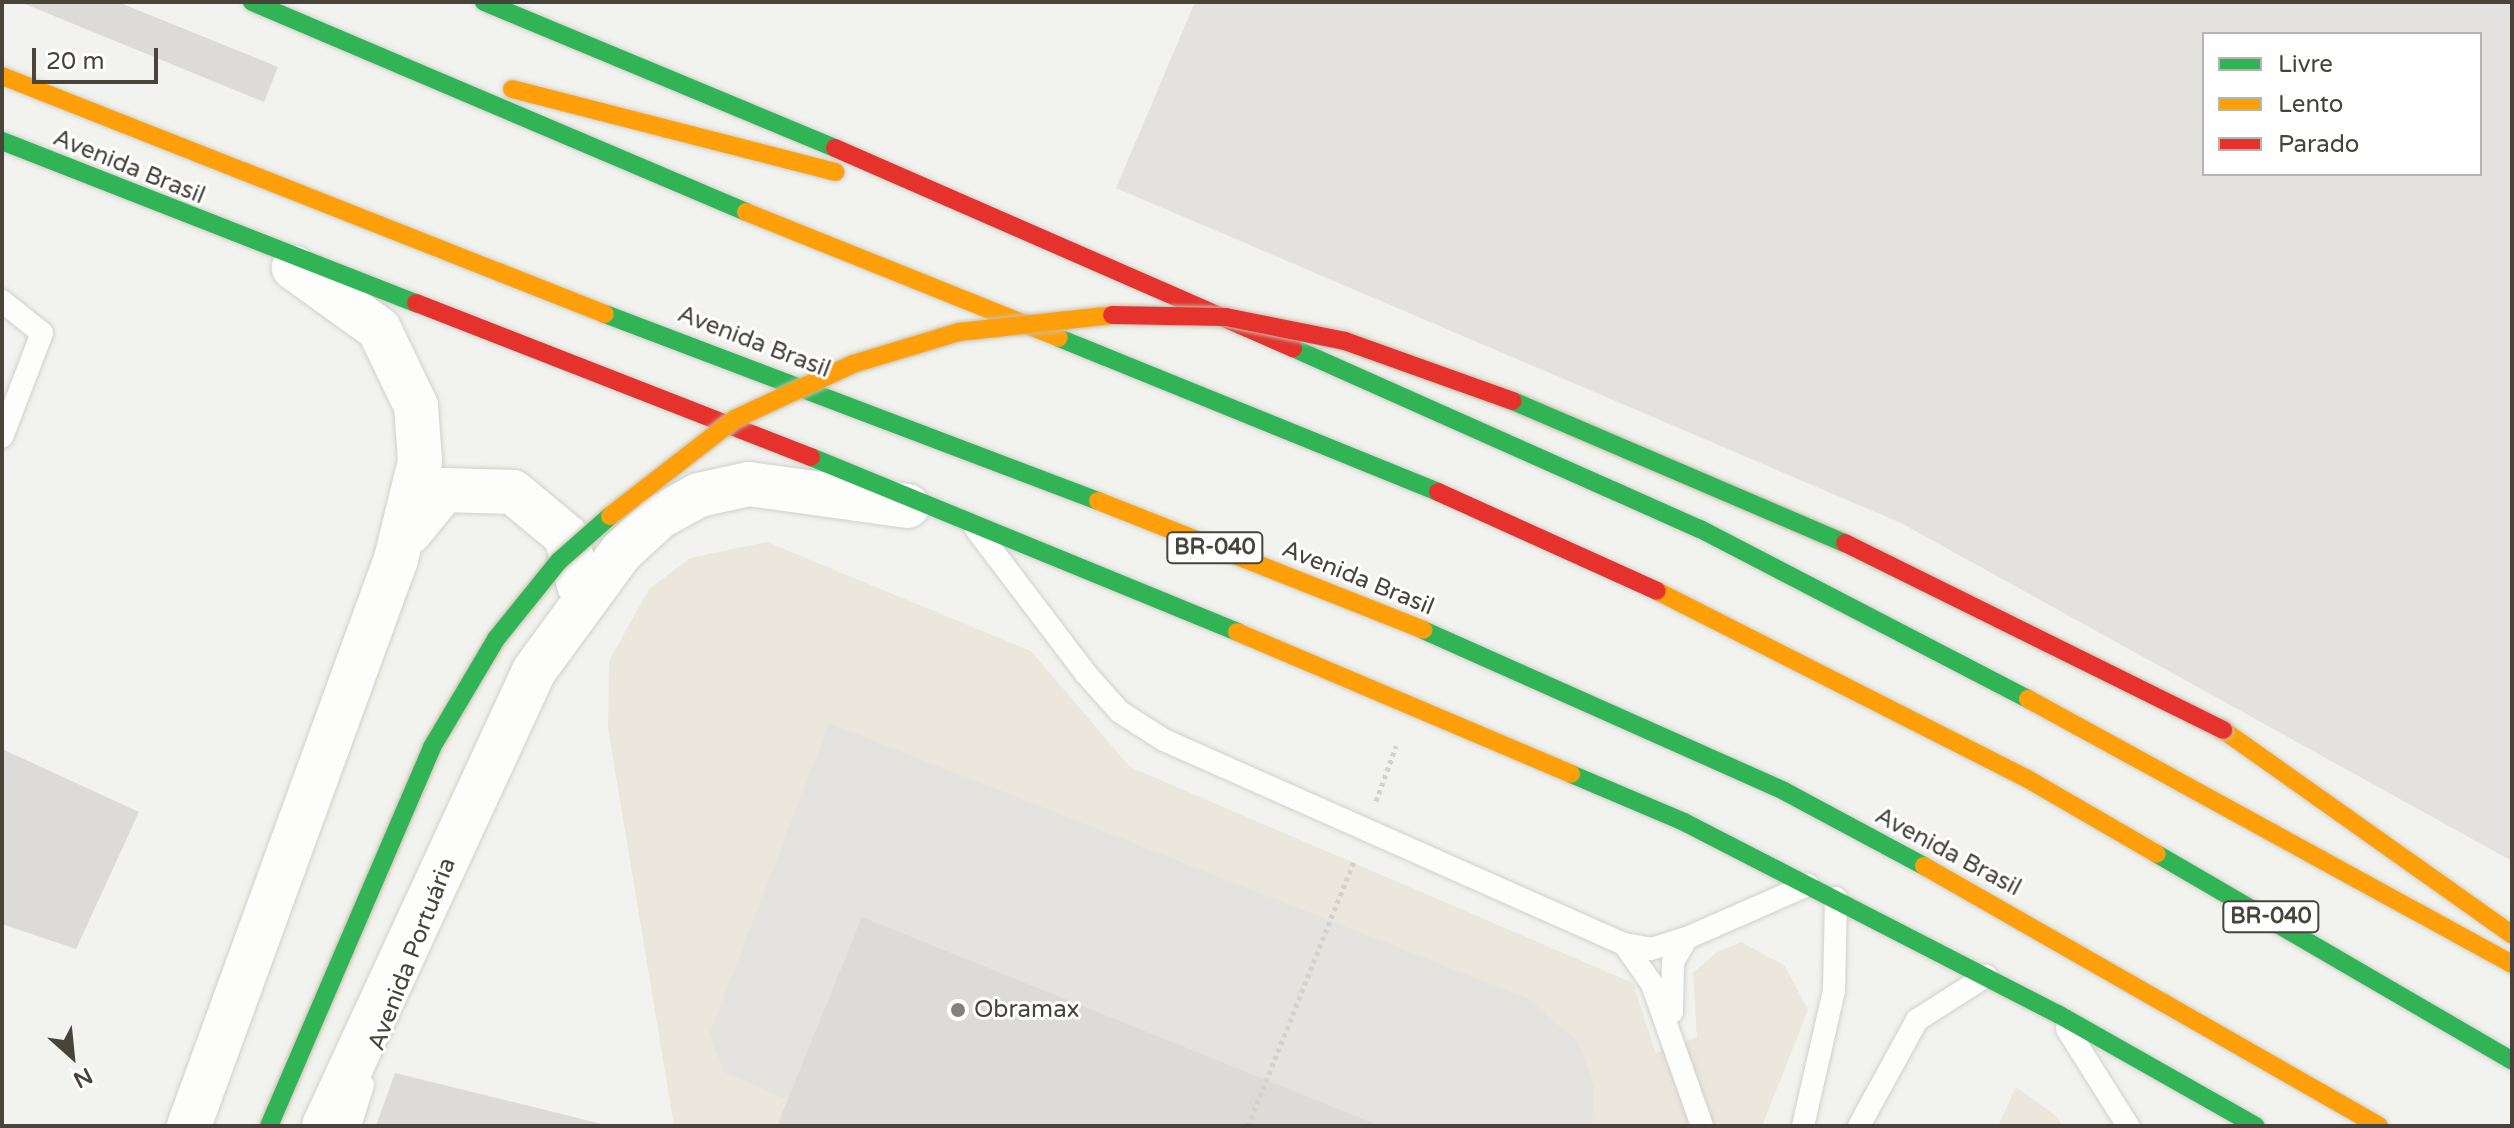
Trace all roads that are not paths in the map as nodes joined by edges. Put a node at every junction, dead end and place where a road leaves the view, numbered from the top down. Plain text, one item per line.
1 (252, 2) edge
2 (484, 2) edge
3 (371, 53) junction
4 (2, 76) edge
5 (2, 141) edge
6 (986, 211) junction
7 (243, 240) junction
8 (2, 301) edge
9 (2, 437) edge
10 (968, 518) junction
11 (396, 559) junction
12 (576, 606) junction
13 (477, 783) junction
14 (1808, 884) junction
15 (1836, 898) junction
16 (2512, 935) edge
17 (1687, 938) junction
18 (1624, 944) junction
19 (2512, 964) edge
20 (1986, 976) junction
21 (2058, 1014) junction
22 (1676, 1045) junction
23 (2512, 1061) edge
24 (189, 1126) edge
25 (269, 1126) edge
26 (324, 1126) edge
27 (350, 1126) edge
28 (1702, 1126) edge
29 (1803, 1126) edge
30 (1859, 1126) edge
31 (2128, 1126) edge
32 (2256, 1126) edge
33 (2379, 1126) edge

1 - 3 highway, BR-040
2 - 6 highway
3 - 6 highway
3 - 23 highway, BR-040
4 - 33 highway, Avenida Brasil / BR-040
5 - 7 highway, Avenida Brasil
6 - 19 highway
7 - 10 highway, Avenida Brasil
7 - 11 street
8 - 9 lane
10 - 12 street
10 - 14 highway, Avenida Brasil
10 - 18 lane
11 - 12 street
11 - 24 street
12 - 13 street
13 - 26 street
13 - 27 lane, Avenida Portuária
14 - 15 highway, Avenida Brasil
14 - 17 lane
15 - 20 highway, Avenida Brasil
15 - 29 lane
16 - 25 highway, bridge
17 - 18 lane
17 - 22 lane
18 - 22 lane
20 - 21 highway, Avenida Brasil
20 - 30 lane
21 - 31 lane
21 - 32 highway, Avenida Brasil
22 - 28 lane

